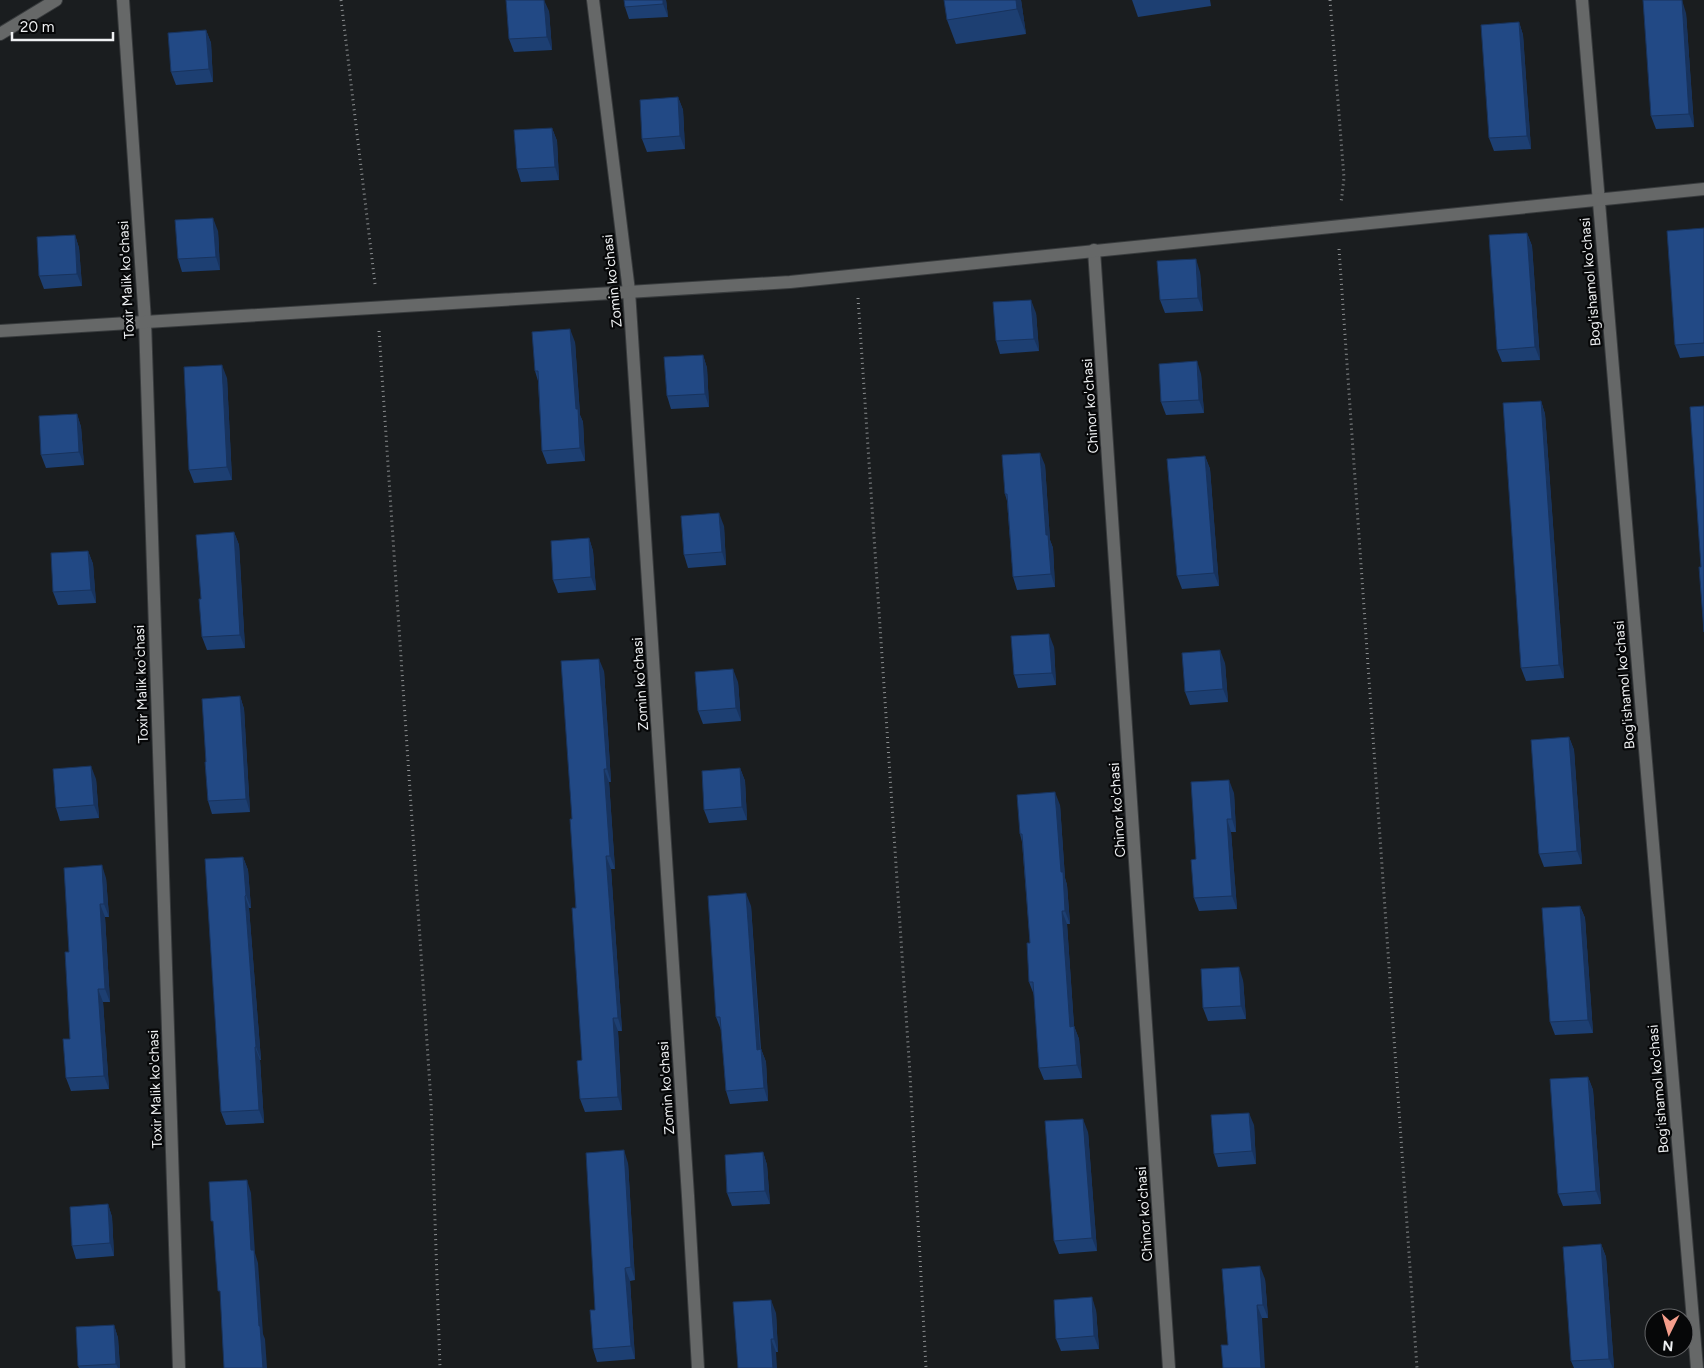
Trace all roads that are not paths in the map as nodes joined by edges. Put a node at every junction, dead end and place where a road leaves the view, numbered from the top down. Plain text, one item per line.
1 (56, 0) edge
2 (123, 0) edge
3 (593, 0) edge
4 (1582, 0) edge
5 (0, 34) edge
6 (1704, 189) edge
7 (1598, 199) junction
8 (1094, 250) junction
9 (629, 291) junction
10 (144, 322) junction
11 (0, 331) edge
12 (179, 1368) edge
13 (698, 1368) edge
14 (1169, 1368) edge
15 (1697, 1368) edge

1 - 5 street
2 - 10 street, Toxir Malik ko'chasi
3 - 9 street, Zomin ko'chasi
4 - 7 street, Bog'ishamol ko'chasi
6 - 7 street
7 - 8 street
7 - 15 street, Bog'ishamol ko'chasi
8 - 9 street
8 - 14 street, Chinor ko'chasi
9 - 10 street
9 - 13 street, Zomin ko'chasi
10 - 11 street
10 - 12 street, Toxir Malik ko'chasi

